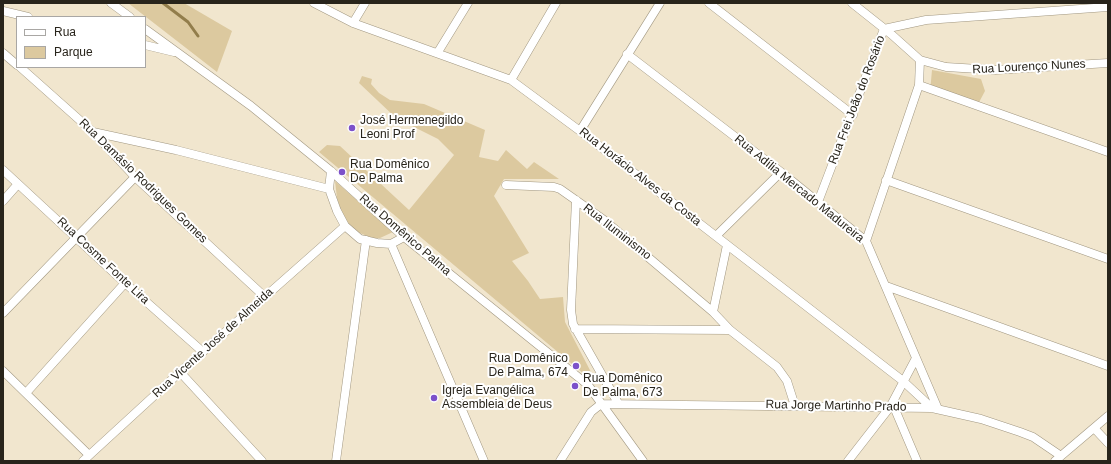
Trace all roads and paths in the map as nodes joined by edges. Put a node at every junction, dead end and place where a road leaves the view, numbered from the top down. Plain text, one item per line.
1 (111, 3) edge
2 (314, 3) edge
3 (365, 3) edge
4 (468, 3) edge
5 (556, 3) edge
6 (660, 3) edge
7 (709, 3) edge
8 (852, 3) edge
9 (1108, 7) edge
10 (3, 11) edge
11 (24, 16) edge
12 (129, 16) edge
13 (353, 23) junction
14 (884, 29) junction
15 (146, 30) edge
16 (146, 45) edge
17 (438, 52) junction
18 (3, 53) edge
19 (177, 53) junction
20 (627, 54) junction
21 (920, 60) junction
22 (1108, 63) edge
23 (16, 64) edge
24 (21, 68) edge
25 (511, 80) junction
26 (919, 86) junction
27 (853, 114) junction
28 (580, 131) junction
29 (93, 132) junction
30 (1108, 152) edge
31 (3, 170) edge
32 (331, 171) junction
33 (781, 172) junction
34 (136, 177) junction
35 (886, 180) junction
36 (18, 184) junction
37 (506, 185) dead end
38 (329, 189) junction
39 (576, 200) junction
40 (3, 201) edge
41 (818, 202) junction
42 (345, 226) junction
43 (716, 236) junction
44 (77, 237) junction
45 (404, 237) junction
46 (366, 240) junction
47 (866, 241) junction
48 (391, 244) junction
49 (727, 245) junction
50 (1108, 259) edge
51 (125, 283) junction
52 (886, 286) junction
53 (265, 296) junction
54 (714, 312) junction
55 (3, 313) edge
56 (575, 329) junction
57 (730, 330) junction
58 (203, 352) junction
59 (916, 358) junction
60 (1108, 366) edge
61 (3, 371) edge
62 (180, 372) junction
63 (903, 381) junction
64 (26, 393) junction
65 (618, 403) junction
66 (601, 404) junction
67 (795, 406) junction
68 (892, 407) junction
69 (935, 409) junction
70 (1108, 416) edge
71 (1094, 428) junction
72 (1108, 443) edge
73 (86, 458) edge
74 (1058, 458) edge
75 (262, 461) edge
76 (336, 461) edge
77 (484, 461) edge
78 (560, 461) edge
79 (643, 461) edge
80 (848, 461) edge
81 (917, 461) edge

1 - 12 street
2 - 13 street, Rua Horácio Alves da Costa
3 - 13 street
4 - 17 street
5 - 25 street
6 - 20 street
7 - 27 street
8 - 14 street, Rua Lourenço Nunes
9 - 14 street, Rua Frei João do Rosário
10 - 11 street
13 - 17 street, Rua Horácio Alves da Costa
14 - 21 street, Rua Lourenço Nunes
14 - 27 street, Rua Frei João do Rosário
15 - 19 street, Rua Domênico Palma
16 - 19 street
17 - 25 street, Rua Horácio Alves da Costa
18 - 23 street
19 - 32 street, Rua Domênico Palma
20 - 28 street
20 - 33 street, Rua Adília Mercado Madureira
21 - 22 street, Rua Lourenço Nunes
21 - 26 street
24 - 29 street, Rua Damásio Rodrigues Gomes
25 - 28 street, Rua Horácio Alves da Costa
26 - 30 street
26 - 35 street
27 - 41 street, Rua Frei João do Rosário
28 - 43 street, Rua Horácio Alves da Costa
29 - 34 street, Rua Damásio Rodrigues Gomes
29 - 38 street
31 - 36 street, Rua Cosme Fonte Lira
32 - 38 street
32 - 45 street, Rua Domênico Palma
33 - 41 street, Rua Adília Mercado Madureira
33 - 43 street
34 - 44 street
34 - 53 street, Rua Damásio Rodrigues Gomes
35 - 47 street
35 - 50 street
36 - 40 street
36 - 44 street, Rua Cosme Fonte Lira
37 - 39 street, Rua Iluminismo
38 - 42 street
39 - 54 street, Rua Iluminismo
39 - 56 street
41 - 47 street, Rua Adília Mercado Madureira
42 - 46 street
42 - 53 street, Rua Vicente José de Almeida
43 - 49 street, Rua Horácio Alves da Costa
44 - 51 street, Rua Cosme Fonte Lira
44 - 55 street
45 - 48 street
45 - 66 street, Rua Domênico Palma
46 - 48 street
46 - 76 street
47 - 52 street, Rua Adília Mercado Madureira
48 - 77 street
49 - 54 street
49 - 63 street, Rua Horácio Alves da Costa
51 - 58 street, Rua Cosme Fonte Lira
51 - 64 street
52 - 59 street, Rua Adília Mercado Madureira
52 - 60 street
53 - 58 street, Rua Vicente José de Almeida
54 - 57 street, Rua Iluminismo
56 - 57 street
56 - 65 street
57 - 67 street, Rua Iluminismo
58 - 62 street, Rua Vicente José de Almeida
59 - 63 street
59 - 69 street, Rua Adília Mercado Madureira
61 - 64 street
62 - 73 street, Rua Vicente José de Almeida
62 - 75 street
63 - 68 street
63 - 69 street, Rua Horácio Alves da Costa
64 - 73 street
65 - 66 street, Rua Jorge Martinho Prado
65 - 67 street, Rua Jorge Martinho Prado
66 - 78 street
66 - 79 street
67 - 68 street, Rua Jorge Martinho Prado
68 - 69 street, Rua Jorge Martinho Prado
68 - 80 street
68 - 81 street
69 - 74 street, Rua Jorge Martinho Prado
70 - 71 street
71 - 72 street
71 - 74 street

